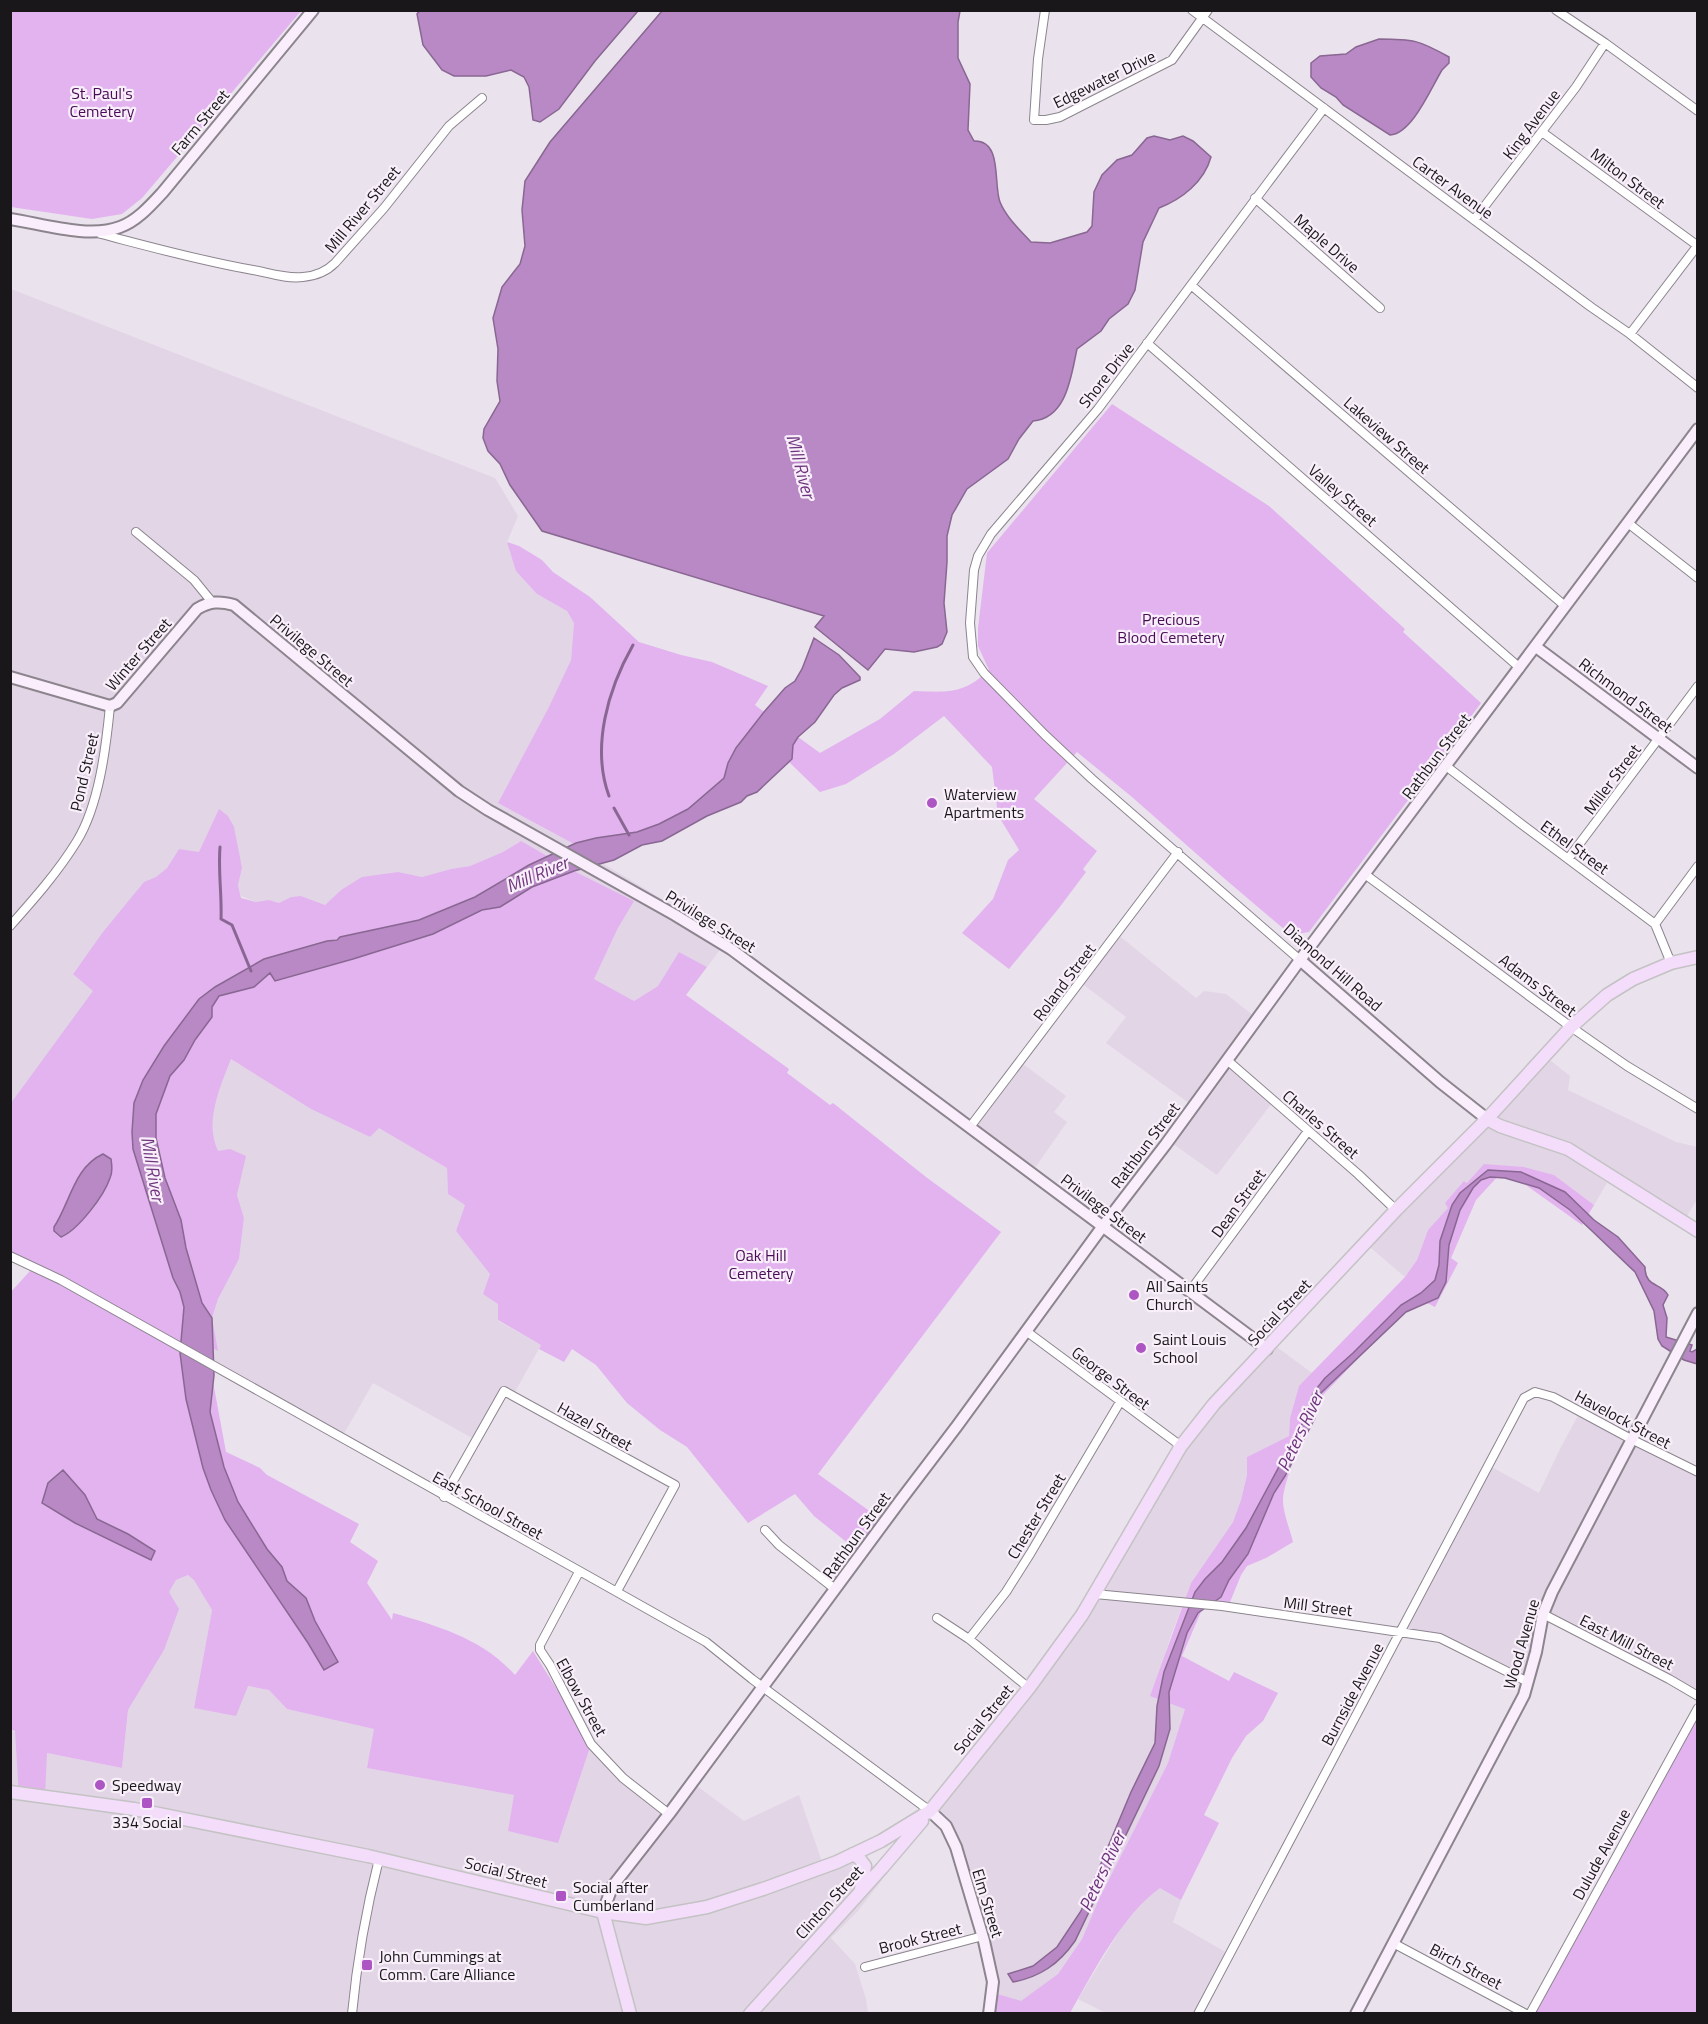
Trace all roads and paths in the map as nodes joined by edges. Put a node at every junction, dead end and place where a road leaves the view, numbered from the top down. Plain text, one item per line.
1 (313, 10) edge
2 (1045, 10) edge
3 (1192, 10) edge
4 (1208, 10) edge
5 (1556, 10) edge
6 (1203, 19) junction
7 (1605, 43) junction
8 (482, 98) dead end
9 (1324, 108) junction
10 (1698, 111) edge
11 (1542, 132) junction
12 (1256, 198) junction
13 (1474, 220) junction
14 (11, 222) edge
15 (96, 232) junction
16 (1697, 245) edge
17 (1191, 285) junction
18 (1380, 308) dead end
19 (1630, 334) junction
20 (1147, 343) junction
21 (1698, 388) edge
22 (1698, 429) edge
23 (1628, 523) junction
24 (136, 532) dead end
25 (1698, 578) edge
26 (212, 602) junction
27 (1565, 606) junction
28 (1536, 647) junction
29 (1520, 668) junction
30 (984, 674) joint
31 (10, 677) edge
32 (1698, 686) edge
33 (110, 706) junction
34 (1659, 739) junction
35 (1446, 766) junction
36 (1698, 768) edge
37 (1178, 852) junction
38 (1568, 859) junction
39 (1698, 867) edge
40 (1366, 874) junction
41 (1655, 924) junction
42 (10, 926) edge
43 (1698, 957) edge
44 (1300, 960) junction
45 (1671, 963) junction
46 (1571, 1027) junction
47 (1227, 1060) junction
48 (1698, 1110) edge
49 (1486, 1119) junction
50 (970, 1127) junction
51 (1308, 1131) junction
52 (1396, 1210) junction
53 (1103, 1226) junction
54 (1698, 1231) edge
55 (10, 1256) edge
56 (1190, 1291) junction
57 (1698, 1313) edge
58 (1026, 1331) junction
59 (1267, 1349) junction
60 (1535, 1392) joint
61 (1120, 1402) junction
62 (1631, 1439) junction
63 (1181, 1446) junction
64 (1698, 1472) edge
65 (444, 1497) junction
66 (765, 1530) dead end
67 (579, 1572) junction
68 (835, 1589) junction
69 (617, 1592) junction
70 (1095, 1594) junction
71 (1543, 1614) junction
72 (937, 1618) dead end
73 (1400, 1632) junction
74 (969, 1640) junction
75 (1528, 1682) junction
76 (762, 1686) junction
77 (1029, 1688) junction
78 (1698, 1696) edge
79 (1698, 1707) edge
80 (10, 1792) edge
81 (930, 1811) junction
82 (669, 1814) junction
83 (853, 1854) junction
84 (379, 1859) junction
85 (861, 1890) junction
86 (603, 1912) junction
87 (982, 1936) junction
88 (1393, 1942) junction
89 (865, 1966) dead end
90 (352, 2013) edge
91 (630, 2013) edge
92 (750, 2013) edge
93 (989, 2013) edge
94 (1198, 2013) edge
95 (1356, 2013) edge
96 (1528, 2013) edge

1 - 15 main road, Farm Street
2 - 6 street, Edgewater Drive
3 - 6 street, Carter Avenue
4 - 6 street
5 - 7 street
6 - 9 street, Carter Avenue
7 - 10 street
7 - 11 street, King Avenue
8 - 15 street, Mill River Street
9 - 12 street, Shore Drive
9 - 13 street, Carter Avenue
11 - 13 street, King Avenue
11 - 16 street, Milton Street
12 - 17 street, Shore Drive
12 - 18 street, Maple Drive
13 - 19 street, Carter Avenue
14 - 15 main road
16 - 19 street
17 - 20 street, Shore Drive
17 - 27 street, Lakeview Street
19 - 21 street, Carter Avenue
20 - 29 street, Valley Street
20 - 30 street, Shore Drive
22 - 23 main road, Rathbun Street
23 - 25 street
23 - 27 main road, Rathbun Street
24 - 26 street
26 - 33 main road, Winter Street
26 - 50 main road, Privilege Street
27 - 28 main road, Rathbun Street
28 - 29 main road, Rathbun Street
28 - 34 main road, Richmond Street
29 - 35 main road, Rathbun Street
30 - 37 street, Diamond Hill Road
31 - 33 main road, Winter Street
32 - 34 street, Miller Street
33 - 42 street, Pond Street
34 - 36 main road, Richmond Street
34 - 38 street, Miller Street
35 - 38 street, Ethel Street
35 - 40 main road, Rathbun Street
37 - 44 street, Diamond Hill Road
37 - 50 street, Roland Street
38 - 41 street, Ethel Street
39 - 41 street
40 - 44 main road, Rathbun Street
40 - 46 street, Adams Street
41 - 45 street
43 - 45 main road, Social Street
44 - 47 main road, Rathbun Street
44 - 49 main road, Diamond Hill Road
45 - 46 main road, Social Street
46 - 48 street, Adams Street
46 - 49 main road, Social Street
47 - 51 street, Charles Street
47 - 53 main road, Rathbun Street
49 - 52 main road, Social Street
49 - 54 main road, Diamond Hill Road
50 - 53 main road, Privilege Street
51 - 52 street, Charles Street
51 - 56 street, Dean Street
52 - 59 main road, Social Street
53 - 56 main road, Privilege Street
53 - 58 main road, Rathbun Street
55 - 65 street, East School Street
56 - 59 main road, Privilege Street
57 - 62 main road, Wood Avenue
58 - 61 street, George Street
58 - 68 main road, Rathbun Street
59 - 63 main road, Social Street
60 - 62 street, Havelock Street
60 - 73 street, Burnside Avenue
61 - 63 street, George Street
61 - 74 street, Chester Street
62 - 64 street, Havelock Street
62 - 71 main road, Wood Avenue
63 - 70 main road, Social Street
65 - 67 street, East School Street
65 - 69 street, Hazel Street
66 - 68 street
67 - 69 street, East School Street
67 - 82 street, Elbow Street
68 - 76 main road, Rathbun Street
69 - 76 street, East School Street
70 - 73 street, Mill Street
70 - 77 main road, Social Street
71 - 75 main road, Wood Avenue
71 - 78 street, East Mill Street
72 - 74 street
73 - 75 street, Mill Street
73 - 94 street, Burnside Avenue
74 - 77 street
75 - 88 main road, Wood Avenue
76 - 81 street, East School Street
76 - 82 main road, Rathbun Street
77 - 81 main road, Social Street
79 - 96 street, Dulude Avenue
80 - 84 main road, Social Street
81 - 83 main road, Social Street
81 - 85 main road, Clinton Street
81 - 87 main road, Elm Street
82 - 86 main road, Rathbun Street
83 - 85 main road
83 - 86 main road, Social Street
84 - 86 main road, Social Street
84 - 90 street
85 - 92 main road, Clinton Street
86 - 91 main road
87 - 89 street, Brook Street
87 - 93 main road, Elm Street
88 - 95 main road, Wood Avenue
88 - 96 street, Birch Street

